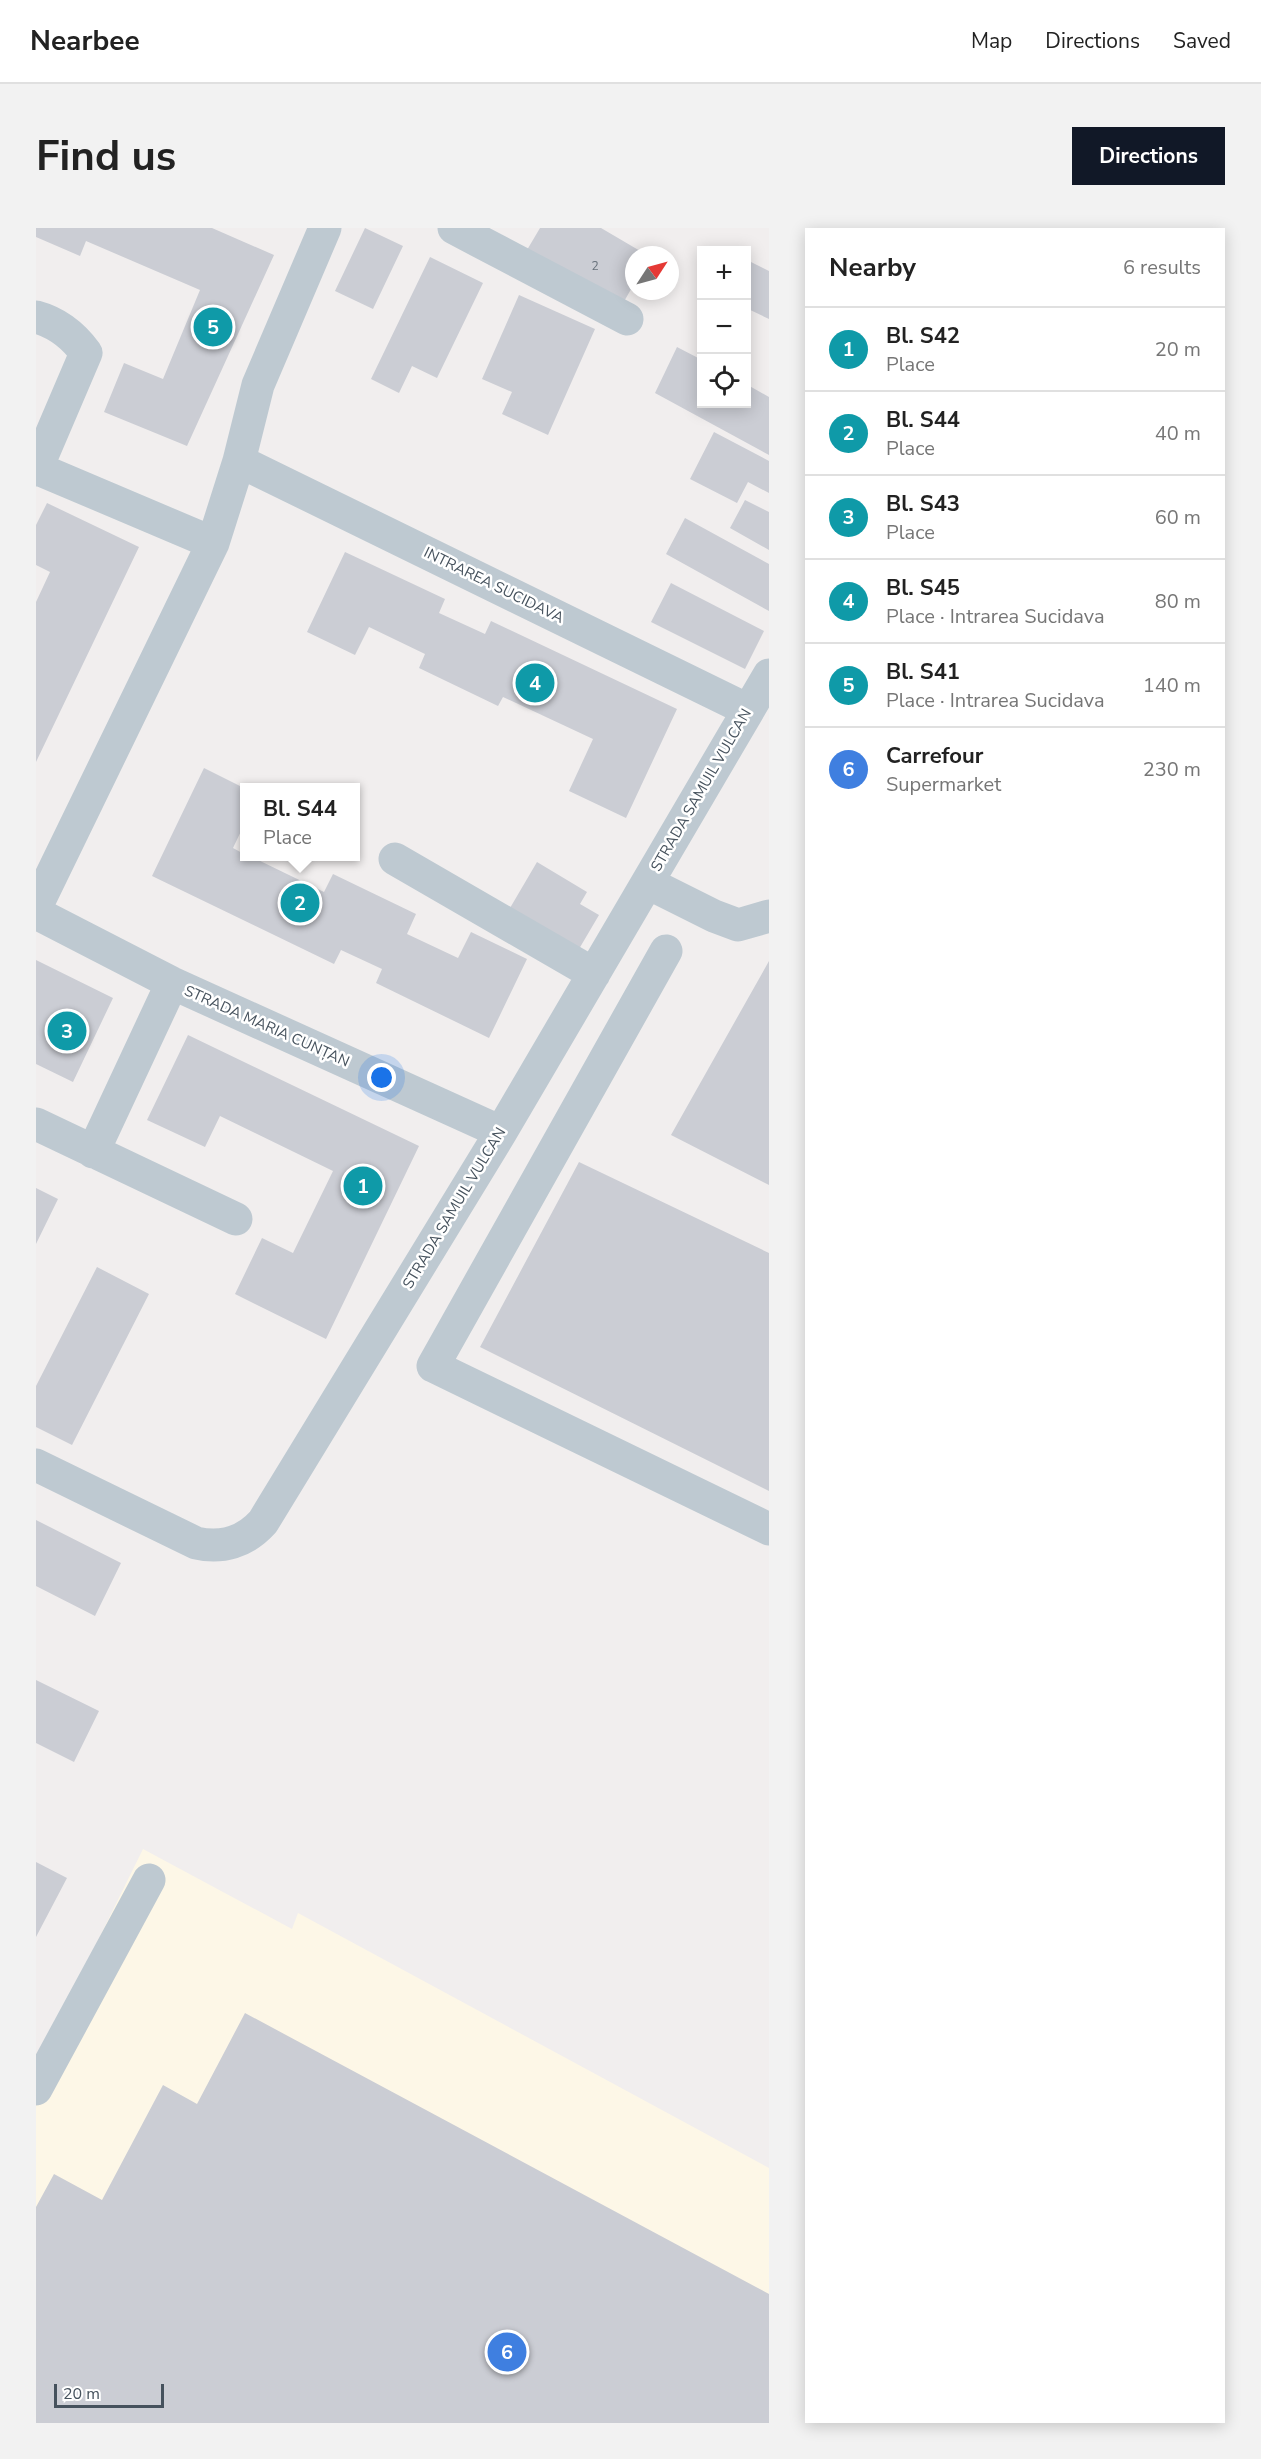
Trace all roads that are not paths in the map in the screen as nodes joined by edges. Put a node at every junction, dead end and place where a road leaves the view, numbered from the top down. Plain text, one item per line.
1 (326, 228) edge
2 (454, 228) edge
3 (36, 316) edge
4 (627, 319) dead end
5 (239, 461) junction
6 (36, 469) edge
7 (213, 543) junction
8 (769, 675) edge
9 (748, 710) junction
10 (395, 859) dead end
11 (648, 883) junction
12 (36, 907) edge
13 (36, 913) edge
14 (769, 916) edge
15 (666, 951) dead end
16 (594, 974) junction
17 (172, 983) junction
18 (36, 1125) edge
19 (501, 1132) junction
20 (93, 1152) junction
21 (236, 1219) dead end
22 (36, 1465) edge
23 (769, 1529) edge
24 (149, 1880) dead end
25 (36, 2089) edge

1 - 5 street
2 - 4 street
3 - 6 street
5 - 7 street
5 - 9 street, INTRAREA SUCIDAVA
6 - 7 street
7 - 12 street
8 - 9 street, STRADA SAMUIL VULCAN
9 - 11 street, STRADA SAMUIL VULCAN
10 - 16 street
11 - 14 street
11 - 16 street, STRADA SAMUIL VULCAN
13 - 17 street, STRADA MARIA CUNȚAN
15 - 23 street
16 - 19 street, STRADA SAMUIL VULCAN
17 - 19 street, STRADA MARIA CUNȚAN
17 - 20 street
18 - 20 street
19 - 22 street, STRADA SAMUIL VULCAN
20 - 21 street
24 - 25 street

